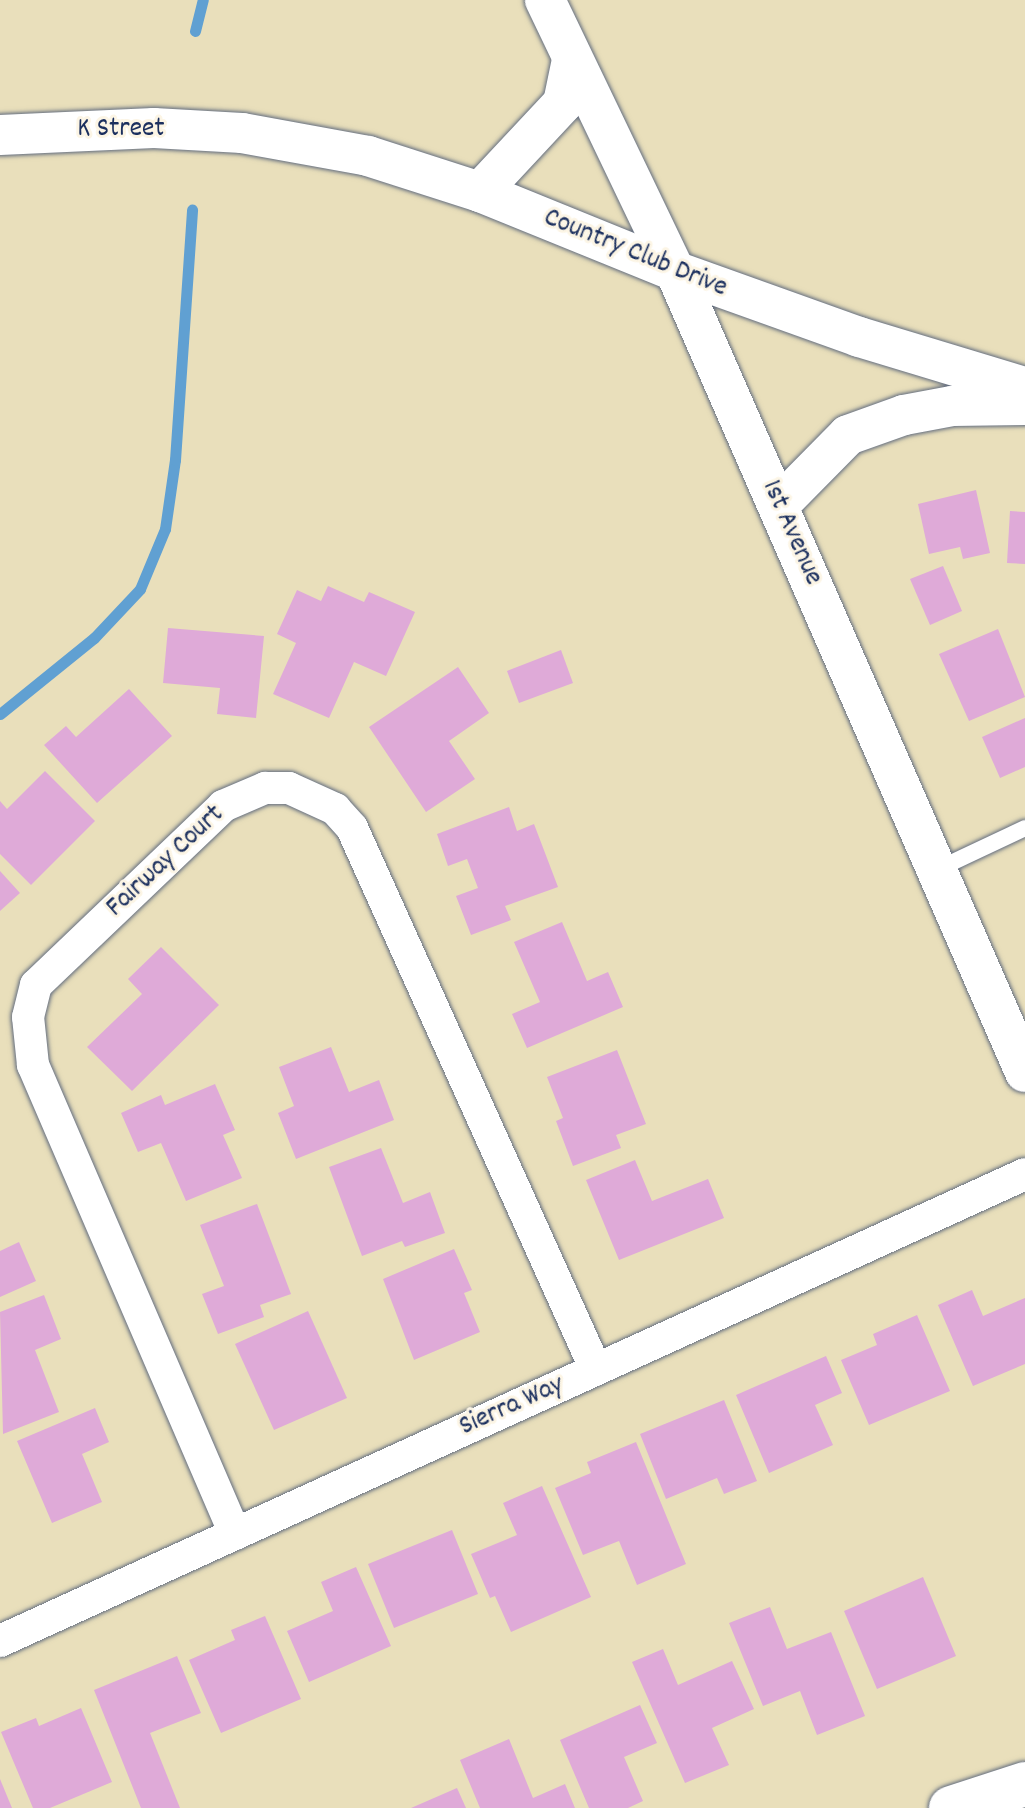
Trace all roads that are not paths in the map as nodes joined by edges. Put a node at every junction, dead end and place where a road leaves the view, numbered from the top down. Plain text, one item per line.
1 (545, 0) edge
2 (572, 60) junction
3 (242, 133) joint
4 (0, 135) edge
5 (480, 192) junction
6 (675, 271) junction
7 (1025, 387) edge
8 (1025, 405) edge
9 (779, 505) junction
10 (1025, 828) edge
11 (936, 870) junction
12 (1025, 1072) edge
13 (1025, 1174) edge
14 (596, 1370) junction
15 (235, 1534) junction
16 (0, 1641) edge
17 (1025, 1784) edge
18 (951, 1808) edge

1 - 2 street, 1st Avenue
2 - 5 street
2 - 6 street, 1st Avenue
3 - 4 street, K Street
3 - 5 street, Country Club Drive
5 - 6 street, Country Club Drive
6 - 7 street, Country Club Drive
6 - 9 street, 1st Avenue
8 - 9 street
9 - 11 street, 1st Avenue
10 - 11 lane
11 - 12 street, 1st Avenue
13 - 14 street, Sierra Way
14 - 15 street, Sierra Way
14 - 15 street, Fairway Court
15 - 16 street, Sierra Way
17 - 18 main road

